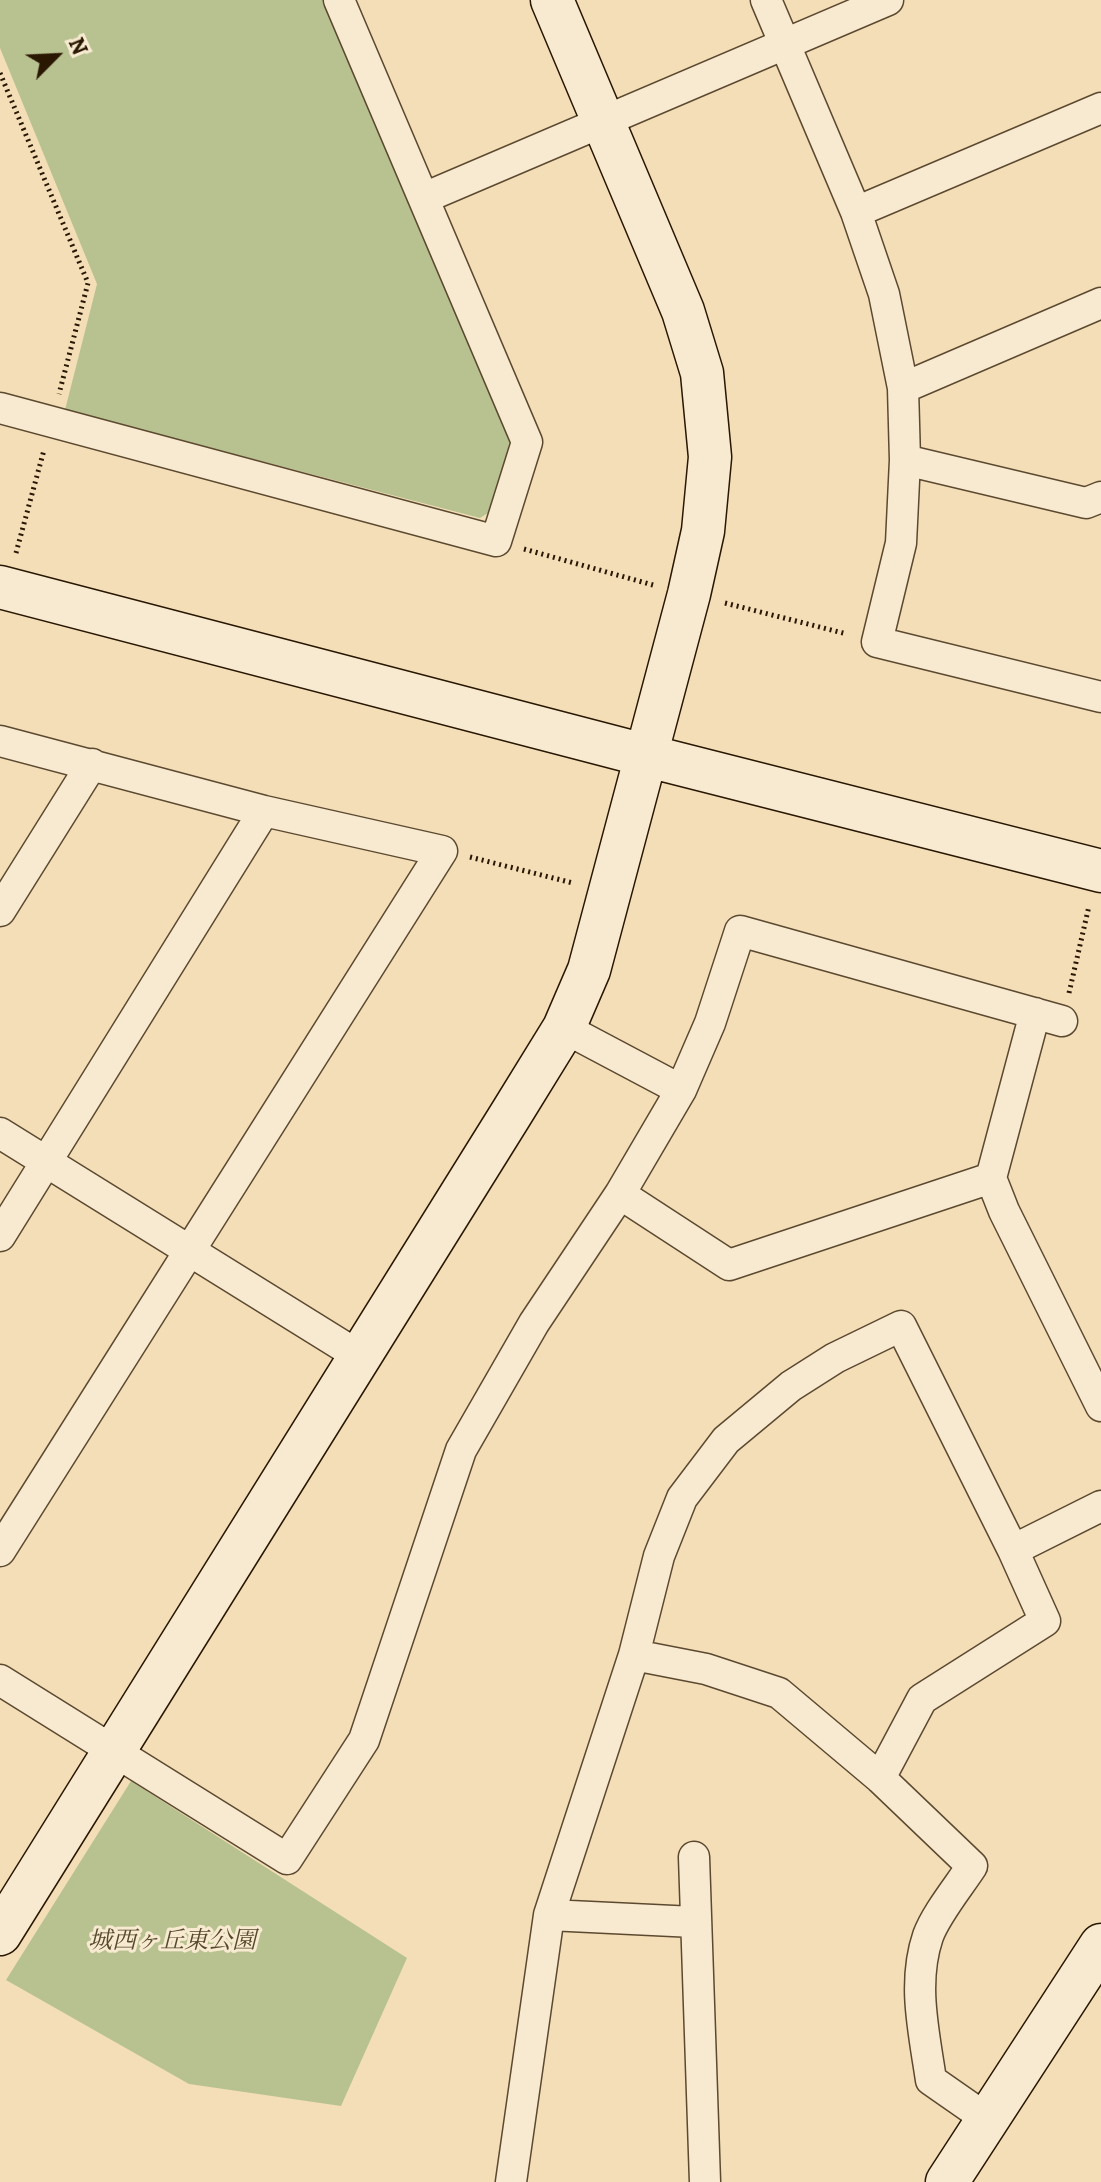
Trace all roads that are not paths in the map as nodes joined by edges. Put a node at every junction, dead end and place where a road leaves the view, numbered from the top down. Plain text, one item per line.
1 (339, 0) edge
2 (552, 0) edge
3 (766, 0) edge
4 (888, 0) edge
5 (785, 44) junction
6 (1101, 108) edge
7 (603, 121) junction
8 (424, 198) junction
9 (856, 212) junction
10 (1101, 303) edge
11 (903, 388) junction
12 (0, 408) edge
13 (905, 460) junction
14 (1101, 497) edge
15 (3, 588) edge
16 (1101, 697) edge
17 (0, 741) edge
18 (648, 756) junction
19 (92, 764) junction
20 (264, 811) junction
21 (1100, 870) edge
22 (0, 911) edge
23 (564, 1028) junction
24 (681, 1090) junction
25 (0, 1133) edge
26 (46, 1163) junction
27 (991, 1178) junction
28 (620, 1194) junction
29 (0, 1236) edge
30 (192, 1251) junction
31 (359, 1356) junction
32 (1101, 1406) edge
33 (1101, 1506) edge
34 (1013, 1550) junction
35 (0, 1551) edge
36 (634, 1655) junction
37 (0, 1680) edge
38 (114, 1750) junction
39 (880, 1778) junction
40 (694, 1857) dead end
41 (549, 1915) junction
42 (694, 1922) junction
43 (0, 1934) edge
44 (1101, 1945) edge
45 (987, 2119) junction
46 (511, 2182) edge
47 (705, 2182) edge
48 (947, 2182) edge

1 - 8 street
2 - 7 street
3 - 5 street
4 - 5 street
5 - 7 street
5 - 9 street
6 - 9 street
7 - 8 street
7 - 18 street
8 - 12 street
9 - 11 street
10 - 11 street
11 - 13 street
13 - 14 street
13 - 16 street
15 - 18 street
17 - 19 street
18 - 21 street
18 - 23 street
19 - 20 street
19 - 22 street
20 - 26 street
20 - 30 street
23 - 24 street
23 - 31 street
24 - 27 street
24 - 28 street
25 - 26 street
26 - 29 street
26 - 30 street
27 - 28 street
27 - 32 street
28 - 38 street
30 - 31 street
30 - 35 street
31 - 38 street
33 - 34 street
34 - 36 street
34 - 39 street
36 - 39 street
36 - 41 street
37 - 38 street
38 - 43 street
39 - 45 street
40 - 42 street
41 - 42 street
41 - 46 street
42 - 47 street
44 - 45 street
45 - 48 street

